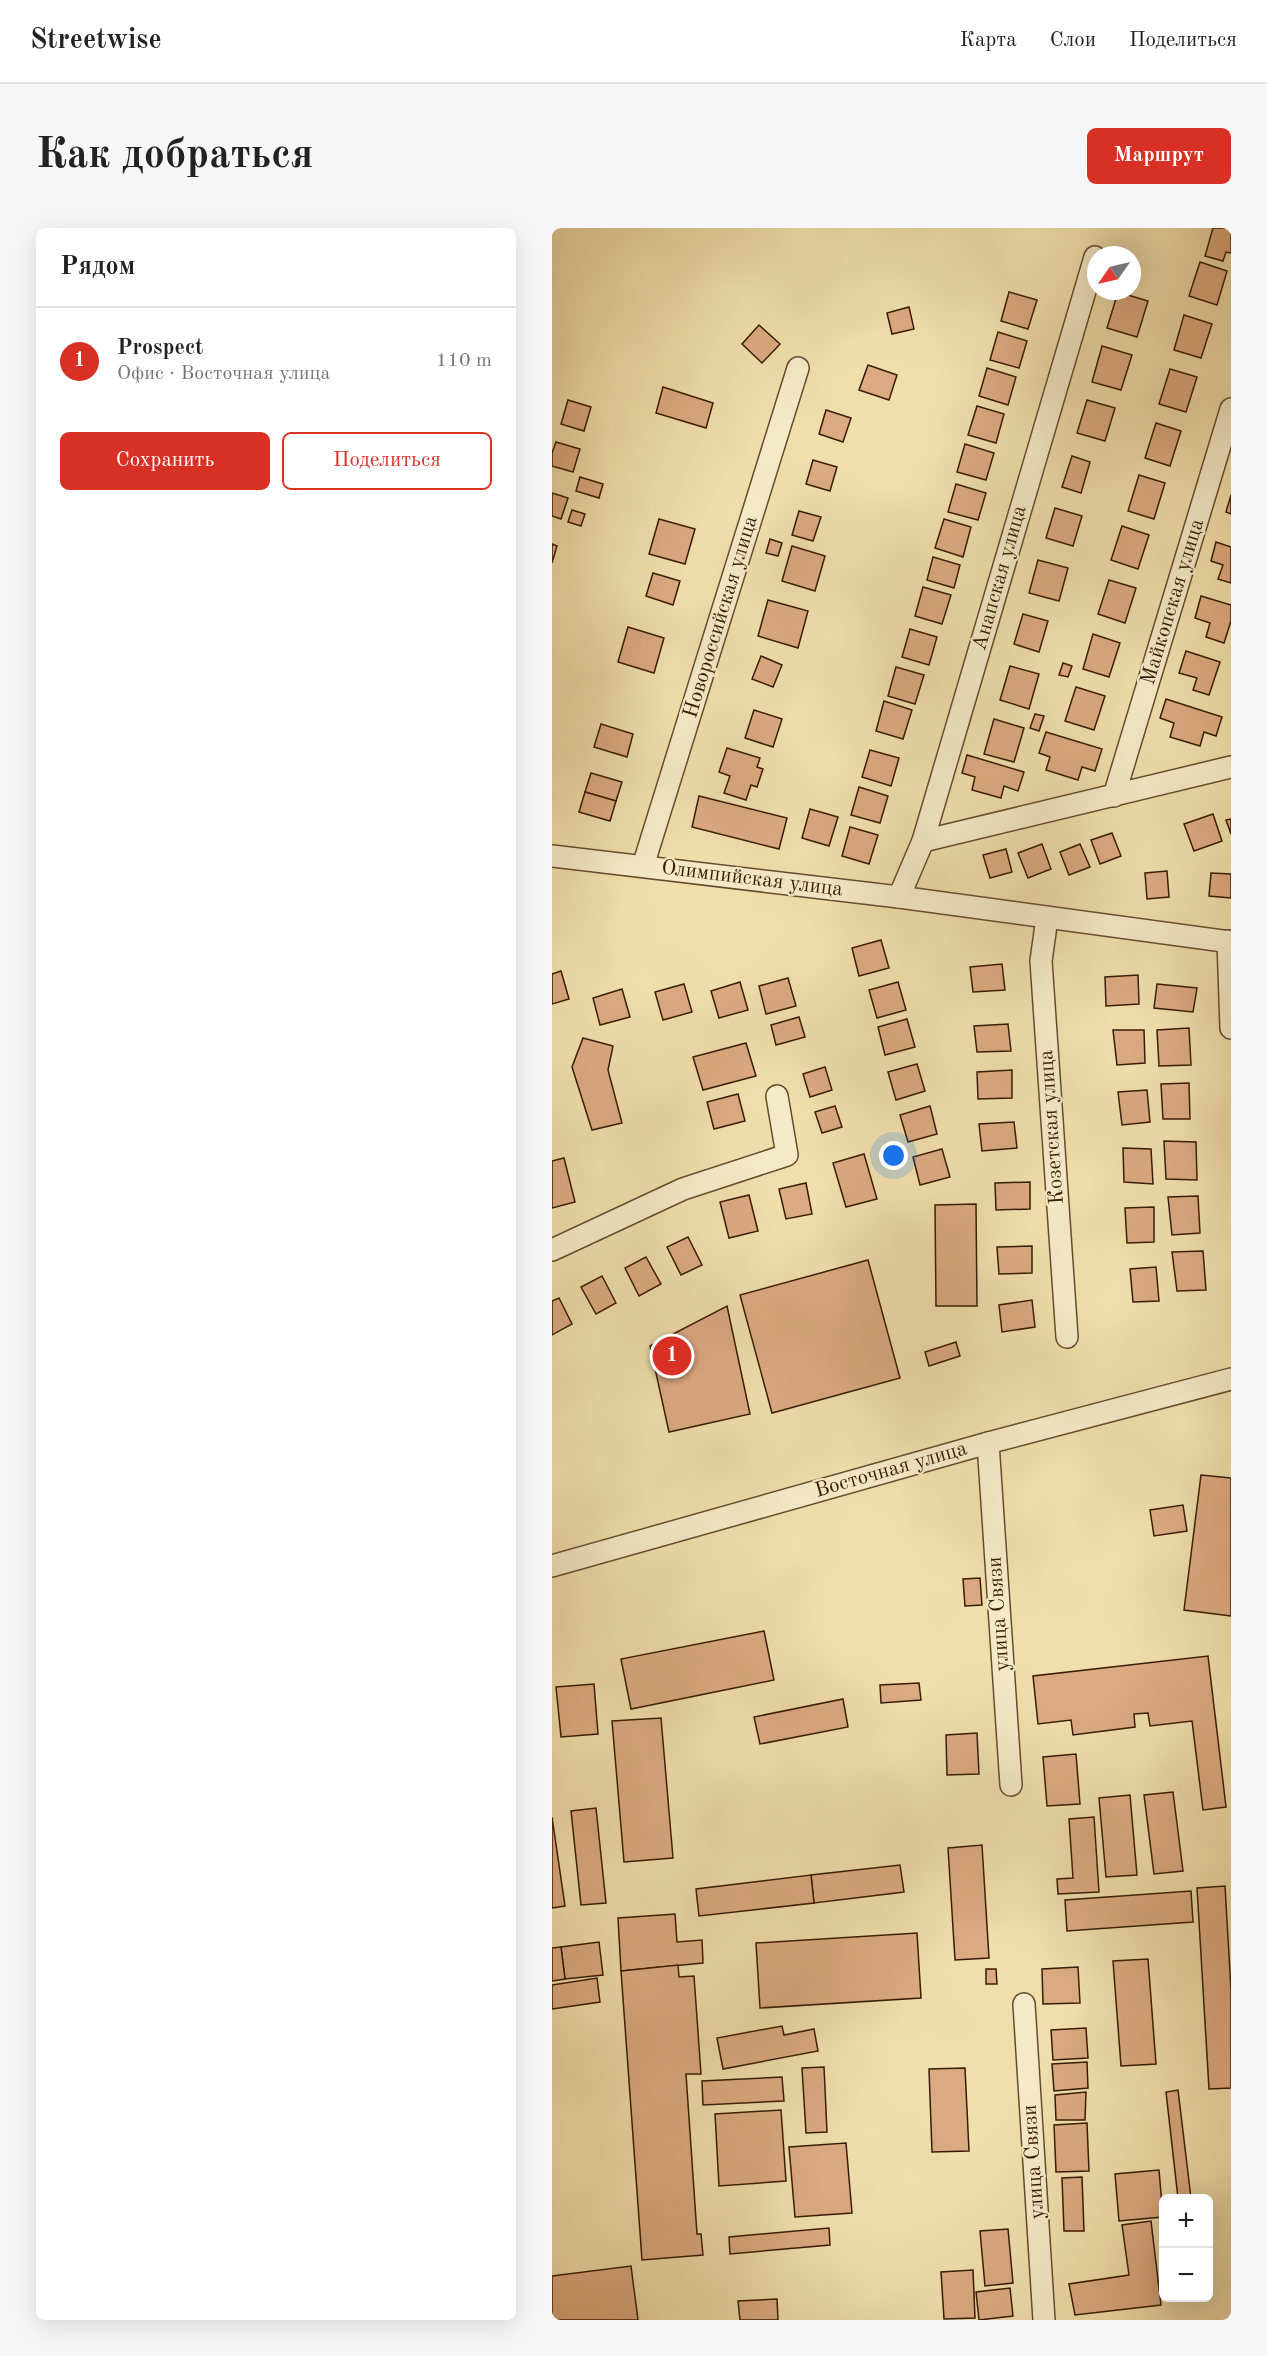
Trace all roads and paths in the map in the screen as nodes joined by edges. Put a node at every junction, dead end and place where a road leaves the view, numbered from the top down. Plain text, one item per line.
1 (1087, 284) edge
2 (798, 368) dead end
3 (1231, 409) edge
4 (1231, 767) edge
5 (1114, 796) junction
6 (923, 842) junction
7 (552, 856) edge
8 (644, 866) junction
9 (899, 897) junction
10 (1047, 918) junction
11 (1230, 942) edge
12 (1231, 1028) edge
13 (777, 1096) dead end
14 (552, 1250) edge
15 (1067, 1337) dead end
16 (1231, 1379) edge
17 (988, 1443) junction
18 (552, 1566) edge
19 (1011, 1785) dead end
20 (1024, 2004) dead end
21 (1044, 2320) edge

1 - 6 street, Анапская улица
2 - 8 street, Новороссийская улица
3 - 5 street, Майкопская улица
4 - 5 street
5 - 6 street
6 - 9 street, Анапская улица
7 - 8 street, Олимпийская улица
8 - 9 street, Олимпийская улица
9 - 10 street, Олимпийская улица
10 - 11 street, Олимпийская улица
10 - 15 street, Козетская улица
11 - 12 street
13 - 14 street
16 - 17 street, Восточная улица
17 - 18 street, Восточная улица
17 - 19 street, улица Связи
20 - 21 street, улица Связи

